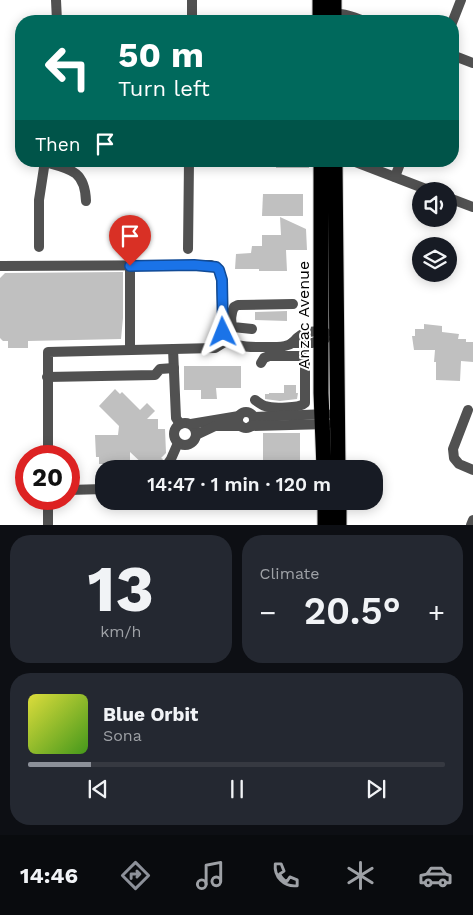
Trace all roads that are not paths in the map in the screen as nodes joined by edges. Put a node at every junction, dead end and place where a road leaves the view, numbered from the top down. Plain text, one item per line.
1 (56, 0) edge
2 (192, 0) edge
3 (320, 0) edge
4 (461, 0) edge
5 (57, 15) edge
6 (192, 15) edge
7 (328, 15) edge
8 (455, 15) edge
9 (459, 58) edge
10 (473, 63) edge
11 (44, 167) edge
12 (65, 167) edge
13 (189, 167) edge
14 (321, 167) edge
15 (335, 167) edge
16 (369, 167) edge
17 (399, 167) edge
18 (395, 177) junction
19 (412, 184) edge
20 (86, 201) dead end
21 (457, 201) edge
22 (473, 208) edge
23 (39, 247) dead end
24 (188, 249) dead end
25 (1, 266) edge
26 (130, 266) junction
27 (293, 304) dead end
28 (252, 329) dead end
29 (337, 335) junction
30 (321, 337) junction
31 (228, 340) junction
32 (173, 349) junction
33 (130, 350) junction
34 (261, 364) dead end
35 (174, 368) junction
36 (47, 377) junction
37 (255, 400) dead end
38 (468, 410) dead end
39 (330, 419) junction
40 (246, 421) junction
41 (180, 424) junction
42 (191, 424) junction
43 (196, 435) junction
44 (178, 443) junction
45 (48, 445) edge
46 (170, 460) edge
47 (325, 460) edge
48 (337, 460) edge
49 (473, 470) edge
50 (95, 489) edge
51 (80, 490) edge
52 (48, 510) edge
53 (325, 510) edge
54 (339, 510) edge
55 (473, 520) edge
56 (48, 525) edge
57 (325, 525) edge
58 (339, 525) edge
59 (471, 525) edge

1 - 5 street
2 - 6 street
3 - 7 highway
4 - 8 street
9 - 10 street
11 - 23 street
12 - 20 street
13 - 24 street
14 - 30 highway, Anzac Avenue
15 - 29 highway, Anzac Avenue
16 - 18 street
17 - 18 street
18 - 19 street
21 - 22 street
25 - 26 street
26 - 31 street
26 - 33 street
27 - 28 street
29 - 30 street
29 - 39 highway, Anzac Avenue
30 - 31 street
30 - 39 highway, Anzac Avenue
31 - 32 street
32 - 33 street
32 - 35 street
33 - 36 street
34 - 37 street
35 - 36 street
35 - 41 street
36 - 45 street
38 - 49 street
39 - 40 street
39 - 47 highway, Anzac Avenue
39 - 48 highway, Anzac Avenue
40 - 42 street
40 - 43 street
41 - 42 street
41 - 44 street
42 - 43 street
43 - 44 street
44 - 46 street
50 - 51 street
52 - 56 street
53 - 57 highway
54 - 58 highway
55 - 59 street

